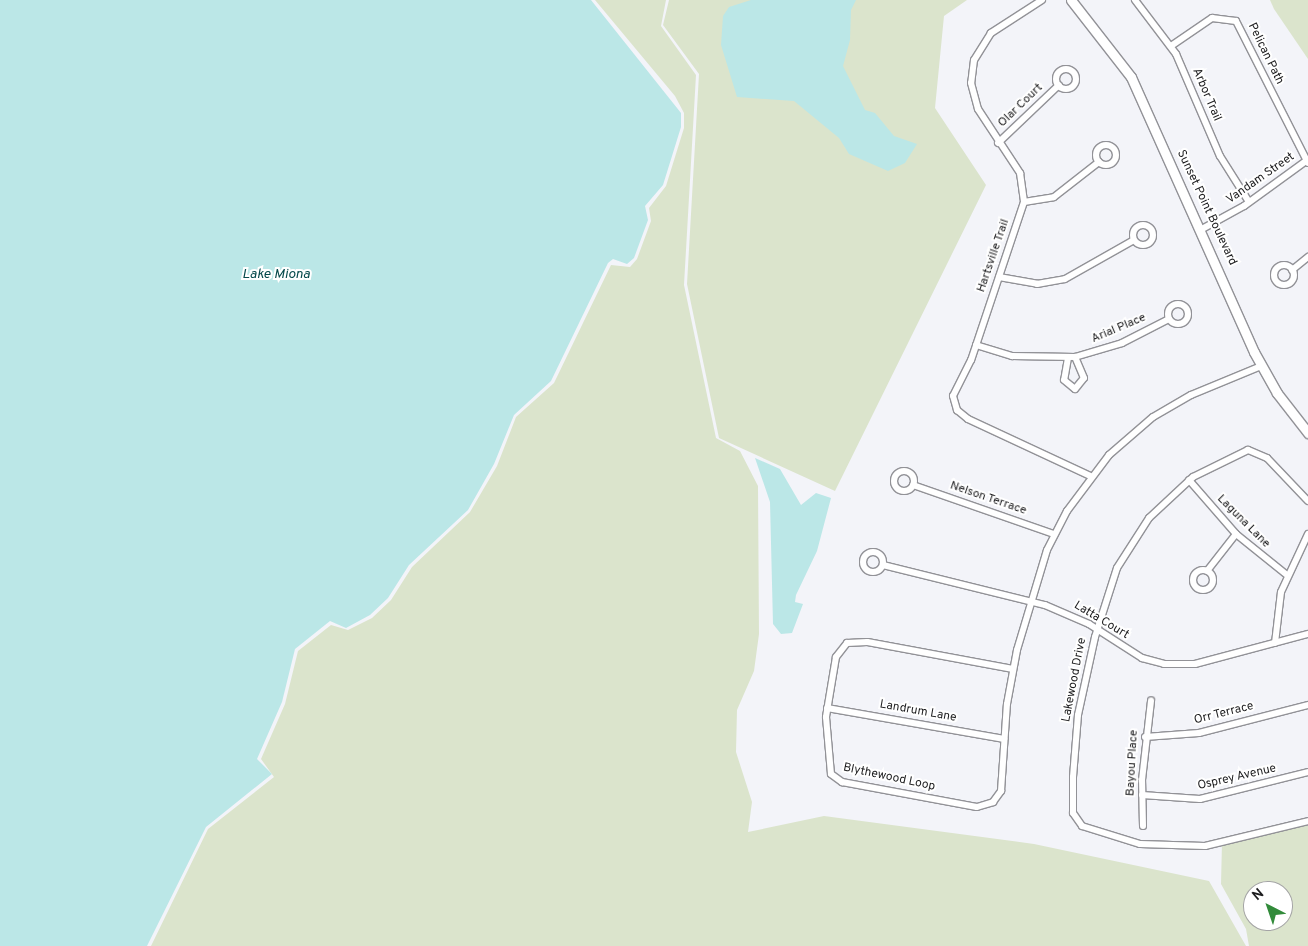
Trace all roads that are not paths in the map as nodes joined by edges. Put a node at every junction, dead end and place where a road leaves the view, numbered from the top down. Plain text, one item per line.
1 (1042, 0) edge
2 (1071, 0) edge
3 (1135, 0) edge
4 (1171, 46) junction
5 (1059, 85) dead end
6 (998, 143) junction
7 (1099, 162) dead end
8 (1307, 162) edge
9 (1024, 202) junction
10 (1249, 202) junction
11 (1202, 229) junction
12 (1134, 240) dead end
13 (1308, 257) edge
14 (1292, 270) dead end
15 (999, 277) junction
16 (1170, 319) dead end
17 (976, 345) junction
18 (1075, 357) junction
19 (1068, 358) junction
20 (1262, 366) junction
21 (1308, 433) edge
22 (1090, 476) junction
23 (1189, 480) junction
24 (913, 485) dead end
25 (1308, 500) edge
26 (1054, 534) junction
27 (1236, 534) junction
28 (1308, 534) edge
29 (882, 565) dead end
30 (1207, 571) dead end
31 (1287, 575) junction
32 (1032, 601) junction
33 (1097, 630) junction
34 (1308, 634) edge
35 (1275, 643) junction
36 (1013, 669) junction
37 (1151, 701) dead end
38 (1308, 705) edge
39 (828, 708) junction
40 (1145, 737) junction
41 (1004, 739) junction
42 (1308, 772) edge
43 (1142, 795) junction
44 (1308, 821) edge
45 (1143, 826) dead end

1 - 6 street, Hartsville Trail
2 - 11 street, Sunset Point Boulevard
3 - 4 street, Arbor Trail
4 - 8 street, Pelican Path
4 - 10 street, Arbor Trail
5 - 6 street, Olar Court
6 - 9 street, Hartsville Trail
7 - 9 street
8 - 10 street, Vandam Street
9 - 15 street, Hartsville Trail
10 - 11 street, Vandam Street
11 - 20 street, Sunset Point Boulevard
12 - 15 street
13 - 14 street
15 - 17 street, Hartsville Trail
16 - 18 street, Arial Place
17 - 19 street, Arial Place
17 - 22 street, Hartsville Trail
18 - 19 street, Arial Place
18 - 19 street
20 - 21 street, Sunset Point Boulevard
20 - 22 street, Blythewood Loop
22 - 26 street, Blythewood Loop
23 - 25 street, Lakewood Drive
23 - 27 street, Laguna Lane
23 - 33 street, Lakewood Drive
24 - 26 street, Nelson Terrace
26 - 32 street, Blythewood Loop
27 - 30 street
27 - 31 street, Laguna Lane
28 - 31 street
29 - 32 street, Latta Court
31 - 35 street
32 - 33 street, Latta Court
32 - 36 street, Blythewood Loop
33 - 35 street, Latta Court
33 - 44 street, Lakewood Drive
34 - 35 street, Latta Court
36 - 39 street, Blythewood Loop
36 - 41 street, Blythewood Loop
37 - 40 street, Bayou Place
38 - 40 street, Orr Terrace
39 - 41 street, Landrum Lane
39 - 41 street, Blythewood Loop
40 - 43 street, Bayou Place
42 - 43 street, Osprey Avenue
43 - 45 street, Bayou Place

